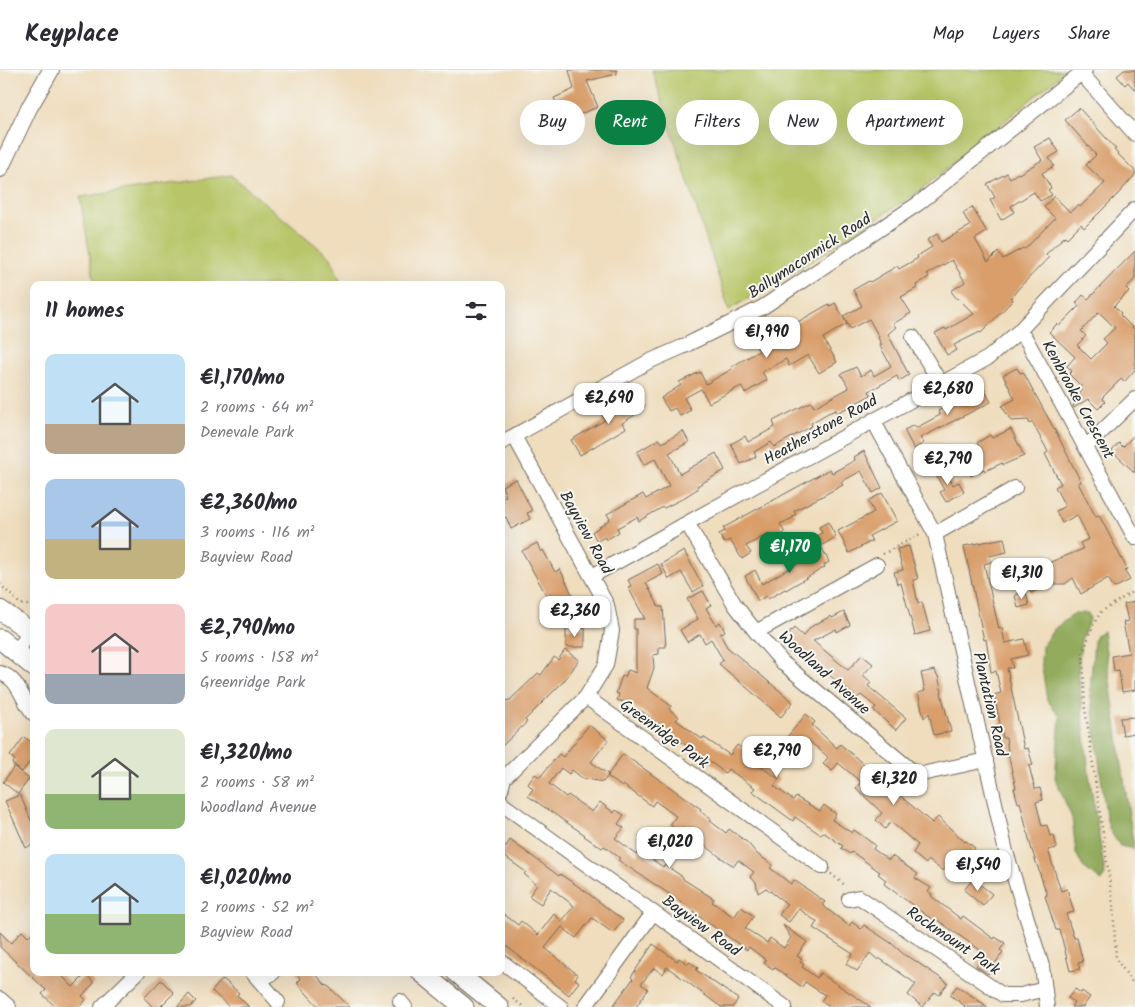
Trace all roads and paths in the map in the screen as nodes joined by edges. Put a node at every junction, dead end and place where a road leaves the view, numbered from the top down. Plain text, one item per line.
1 (51, 70) edge
2 (1083, 71) edge
3 (1135, 134) edge
4 (0, 169) edge
5 (1135, 209) edge
6 (1018, 332) junction
7 (914, 336) dead end
8 (941, 384) junction
9 (1135, 399) edge
10 (873, 420) junction
11 (514, 436) junction
12 (505, 441) edge
13 (1086, 448) junction
14 (1015, 488) dead end
15 (686, 522) junction
16 (933, 530) junction
17 (1135, 538) edge
18 (877, 565) joint
19 (592, 576) junction
20 (0, 584) edge
21 (1135, 590) edge
22 (30, 605) edge
23 (0, 610) edge
24 (30, 630) edge
25 (756, 632) junction
26 (30, 635) edge
27 (0, 640) edge
28 (15, 652) junction
29 (30, 664) edge
30 (0, 673) edge
31 (586, 697) junction
32 (30, 709) edge
33 (986, 760) junction
34 (505, 777) edge
35 (505, 806) edge
36 (822, 867) joint
37 (854, 898) joint
38 (653, 912) junction
39 (505, 965) edge
40 (134, 976) edge
41 (256, 976) edge
42 (425, 976) edge
43 (461, 976) edge
44 (1135, 986) edge
45 (1045, 989) junction
46 (0, 999) edge
47 (278, 1002) dead end
48 (9, 1007) edge
49 (102, 1007) edge
50 (464, 1007) edge
51 (500, 1007) edge
52 (561, 1007) edge
53 (585, 1007) edge
54 (786, 1007) edge
55 (1047, 1007) edge

1 - 4 main road
2 - 3 street
2 - 11 street, Ballymacormick Road
5 - 6 street, Heatherstone Road
6 - 8 street, Heatherstone Road
6 - 13 street, Kenbrooke Crescent
7 - 8 street
8 - 10 street, Heatherstone Road
9 - 13 street
10 - 15 street, Heatherstone Road
10 - 16 street, Plantation Road
11 - 12 street, Ballymacormick Road
11 - 19 street, Bayview Road
13 - 17 street, Kenbrooke Crescent
14 - 16 street
15 - 19 street, Heatherstone Road
15 - 25 street, Woodland Avenue
16 - 18 path
16 - 33 street, Plantation Road
18 - 25 street
19 - 31 street, Bayview Road
20 - 22 path
21 - 44 path
23 - 24 highway
25 - 33 street, Woodland Avenue
26 - 28 street
27 - 28 highway
28 - 29 highway
30 - 32 street
31 - 34 street, Bayview Road
31 - 36 street, Greenridge Park
33 - 45 street, Plantation Road
35 - 38 street, Bayview Road
36 - 37 path
37 - 45 street, Rockmount Park
38 - 53 street
38 - 54 street, Bayview Road
39 - 52 street
40 - 49 street
41 - 47 street
42 - 50 highway
43 - 51 highway
45 - 55 street, Plantation Road
46 - 48 street

